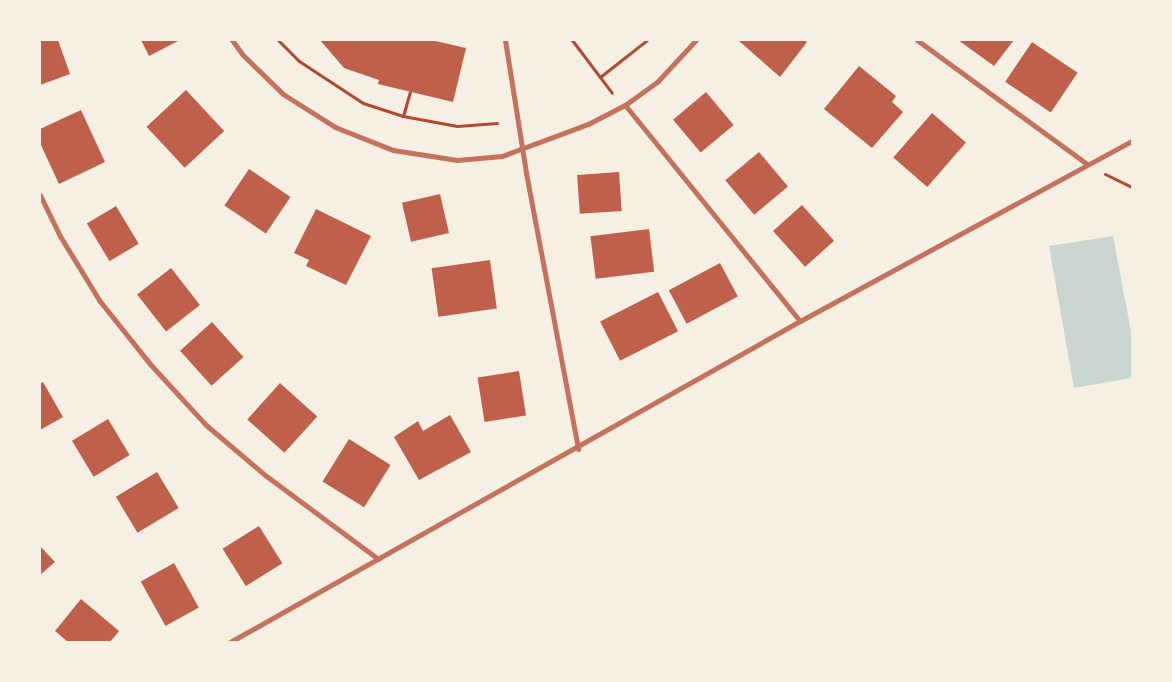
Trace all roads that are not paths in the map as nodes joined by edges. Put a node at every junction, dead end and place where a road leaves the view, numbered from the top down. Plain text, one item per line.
1 (232, 40) edge
2 (505, 40) edge
3 (696, 40) edge
4 (917, 40) edge
5 (625, 105) junction
6 (1132, 140) edge
7 (522, 149) junction
8 (1087, 164) junction
9 (40, 195) edge
10 (800, 321) junction
11 (578, 449) junction
12 (378, 559) junction
13 (230, 642) edge

1 - 7 street
2 - 7 street
3 - 5 street
4 - 8 street
5 - 7 street
5 - 10 street
6 - 8 street
7 - 11 street
8 - 10 street
9 - 12 street
10 - 11 street
11 - 12 street
12 - 13 street

